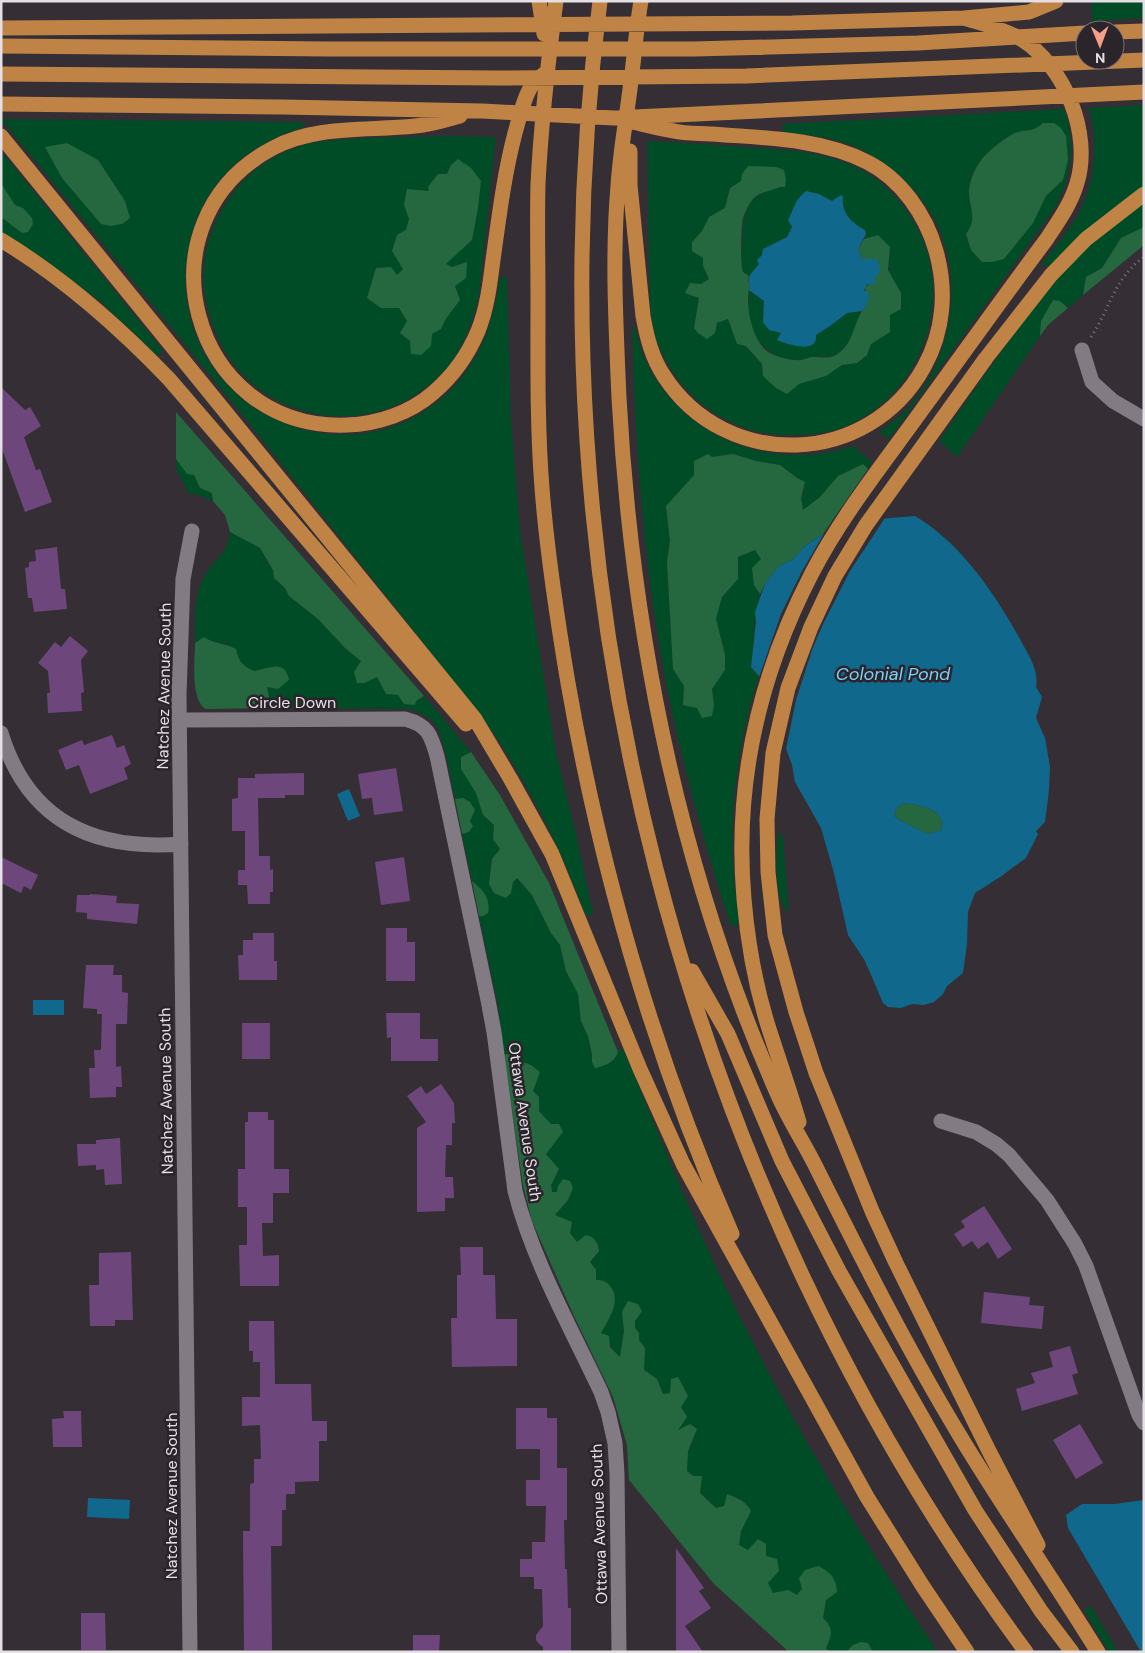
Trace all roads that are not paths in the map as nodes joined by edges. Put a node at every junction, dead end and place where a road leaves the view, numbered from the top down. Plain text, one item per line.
1 (539, 1) edge
2 (556, 1) edge
3 (600, 1) edge
4 (641, 1) edge
5 (1056, 1) edge
6 (964, 18) junction
7 (1, 28) edge
8 (1144, 31) edge
9 (1125, 32) edge
10 (1075, 34) edge
11 (1, 46) edge
12 (1144, 60) edge
13 (547, 66) junction
14 (1, 74) edge
15 (1144, 92) edge
16 (1, 104) edge
17 (482, 111) junction
18 (614, 118) junction
19 (1, 136) edge
20 (624, 185) junction
21 (1144, 194) edge
22 (1, 240) edge
23 (1082, 350) road end
24 (1144, 419) edge
25 (192, 531) dead end
26 (405, 719) joint
27 (179, 720) junction
28 (1, 732) edge
29 (510, 778) junction
30 (181, 844) junction
31 (678, 947) junction
32 (941, 1121) dead end
33 (807, 1148) junction
34 (785, 1346) junction
35 (1144, 1423) edge
36 (1062, 1593) junction
37 (190, 1652) edge
38 (619, 1652) edge
39 (967, 1652) edge
40 (1026, 1652) edge
41 (1072, 1652) edge
42 (1098, 1652) edge

1 - 13 highway
2 - 13 highway
3 - 31 highway
4 - 20 highway
5 - 6 highway
6 - 7 highway
6 - 33 highway
8 - 9 highway
10 - 11 highway
12 - 14 highway
13 - 17 highway
13 - 34 highway
15 - 18 highway
16 - 17 highway
17 - 18 highway
18 - 20 highway
19 - 29 highway
20 - 33 highway
21 - 36 highway
22 - 29 highway
23 - 24 street
25 - 27 street, Natchez Avenue South
26 - 27 street, Circle Down
26 - 38 street, Ottawa Avenue South
27 - 30 street, Natchez Avenue South
28 - 30 street
29 - 34 highway
30 - 37 street, Natchez Avenue South
31 - 40 highway
31 - 41 highway
32 - 35 street
33 - 36 highway
34 - 39 highway
36 - 42 highway

